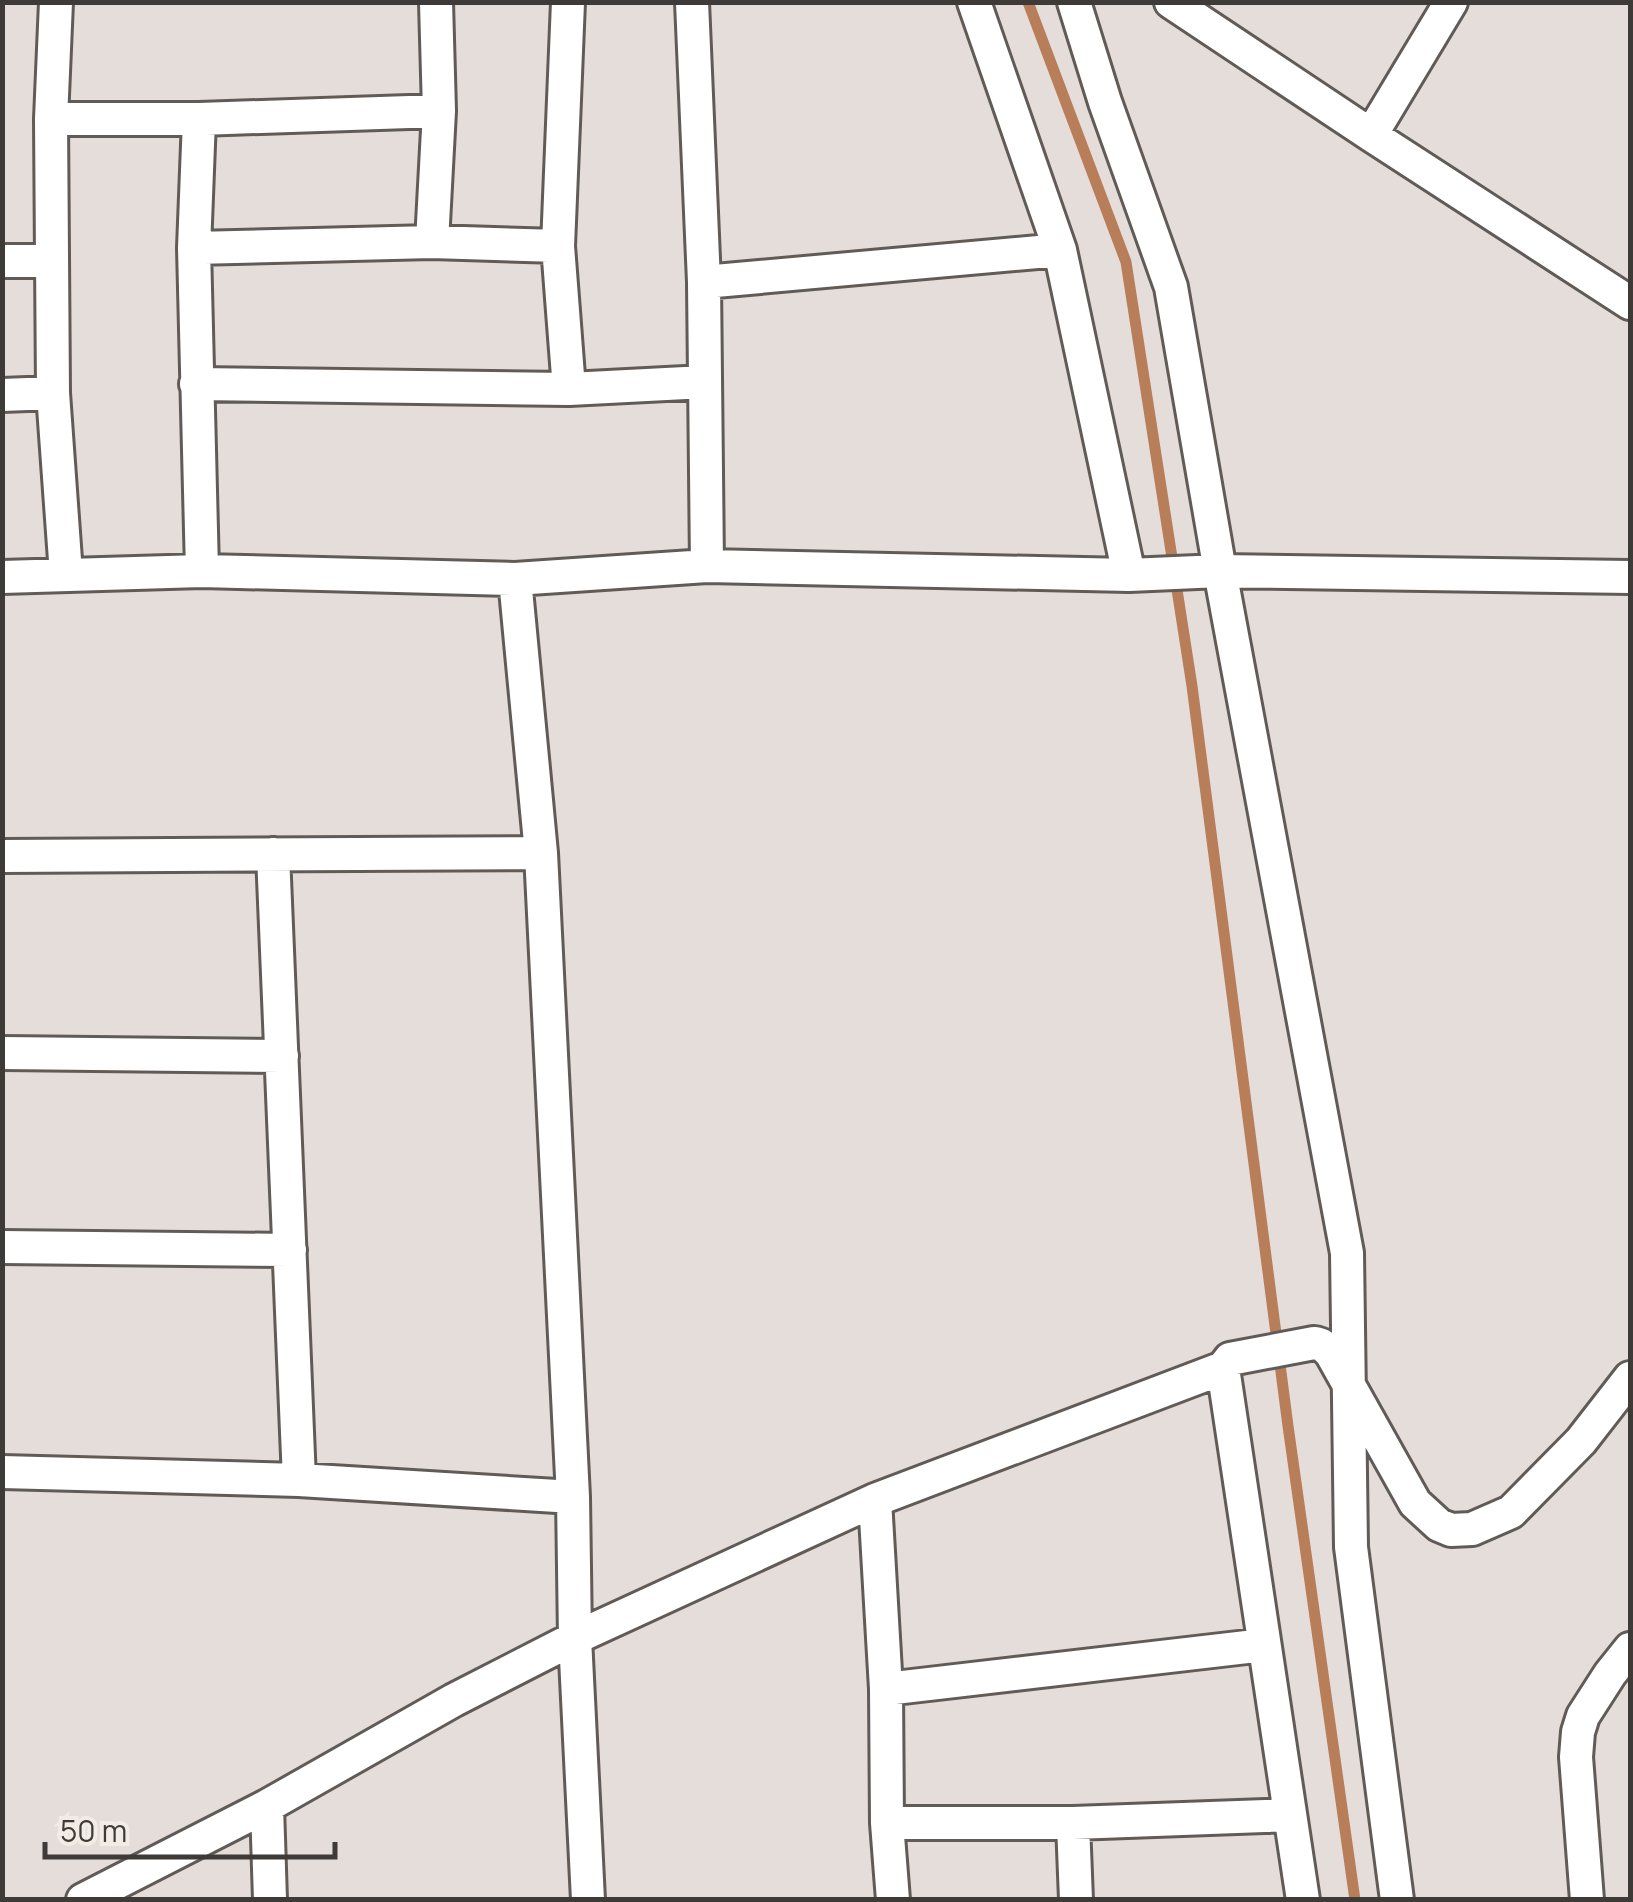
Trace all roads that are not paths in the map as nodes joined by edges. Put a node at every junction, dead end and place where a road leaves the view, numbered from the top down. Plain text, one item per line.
1 (56, 2) edge
2 (436, 2) edge
3 (568, 2) edge
4 (692, 2) edge
5 (974, 2) edge
6 (1074, 2) edge
7 (1171, 2) edge
8 (1451, 2) edge
9 (439, 111) junction
10 (52, 119) junction
11 (198, 119) junction
12 (1371, 136) junction
13 (432, 242) junction
14 (558, 246) junction
15 (194, 248) junction
16 (1060, 250) junction
17 (2, 261) edge
18 (52, 262) junction
19 (704, 282) junction
20 (1630, 303) edge
21 (705, 382) junction
22 (196, 384) junction
23 (569, 389) junction
24 (54, 393) junction
25 (2, 395) edge
26 (708, 566) junction
27 (1220, 571) junction
28 (202, 572) junction
29 (66, 574) junction
30 (1128, 574) junction
31 (2, 577) edge
32 (1630, 577) edge
33 (514, 580) junction
34 (541, 853) junction
35 (273, 854) junction
36 (2, 856) edge
37 (2, 1053) edge
38 (282, 1056) junction
39 (2, 1247) edge
40 (290, 1250) junction
41 (1227, 1364) junction
42 (1630, 1378) edge
43 (1350, 1385) junction
44 (2, 1472) edge
45 (299, 1480) junction
46 (573, 1497) junction
47 (875, 1500) junction
48 (575, 1638) junction
49 (1264, 1646) junction
50 (1624, 1671) edge
51 (886, 1689) junction
52 (267, 1806) junction
53 (1290, 1815) junction
54 (887, 1823) junction
55 (1073, 1823) junction
56 (84, 1900) edge
57 (270, 1900) edge
58 (588, 1900) edge
59 (893, 1900) edge
60 (1076, 1900) edge
61 (1303, 1900) edge
62 (1396, 1900) edge
63 (1587, 1900) edge

1 - 10 street
2 - 9 street
3 - 14 street
4 - 19 street
5 - 16 street
6 - 27 street
7 - 12 street
8 - 12 street
9 - 11 street
9 - 13 street
10 - 11 street
10 - 18 street
11 - 15 street
12 - 20 street
13 - 14 street
13 - 15 street
14 - 23 street
15 - 22 street
16 - 19 street
16 - 30 street
17 - 18 street
18 - 24 street
19 - 21 street
21 - 23 street
21 - 26 street
22 - 23 street
22 - 28 street
24 - 25 street
24 - 29 street
26 - 30 street
26 - 33 street
27 - 30 street
27 - 32 street
27 - 43 street
28 - 29 street
28 - 33 street
29 - 31 street
33 - 34 street
34 - 35 street
34 - 46 street
35 - 36 street
35 - 38 street
37 - 38 street
38 - 40 street
39 - 40 street
40 - 45 street
41 - 43 street
41 - 47 street
41 - 49 street
42 - 43 street
43 - 62 street
44 - 45 street
45 - 46 street
46 - 48 street
47 - 48 street
47 - 51 street
48 - 52 street
48 - 58 street
49 - 51 street
49 - 53 street
50 - 63 street
51 - 54 street
52 - 56 street
52 - 57 street
53 - 55 street
53 - 61 street
54 - 55 street
54 - 59 street
55 - 60 street

